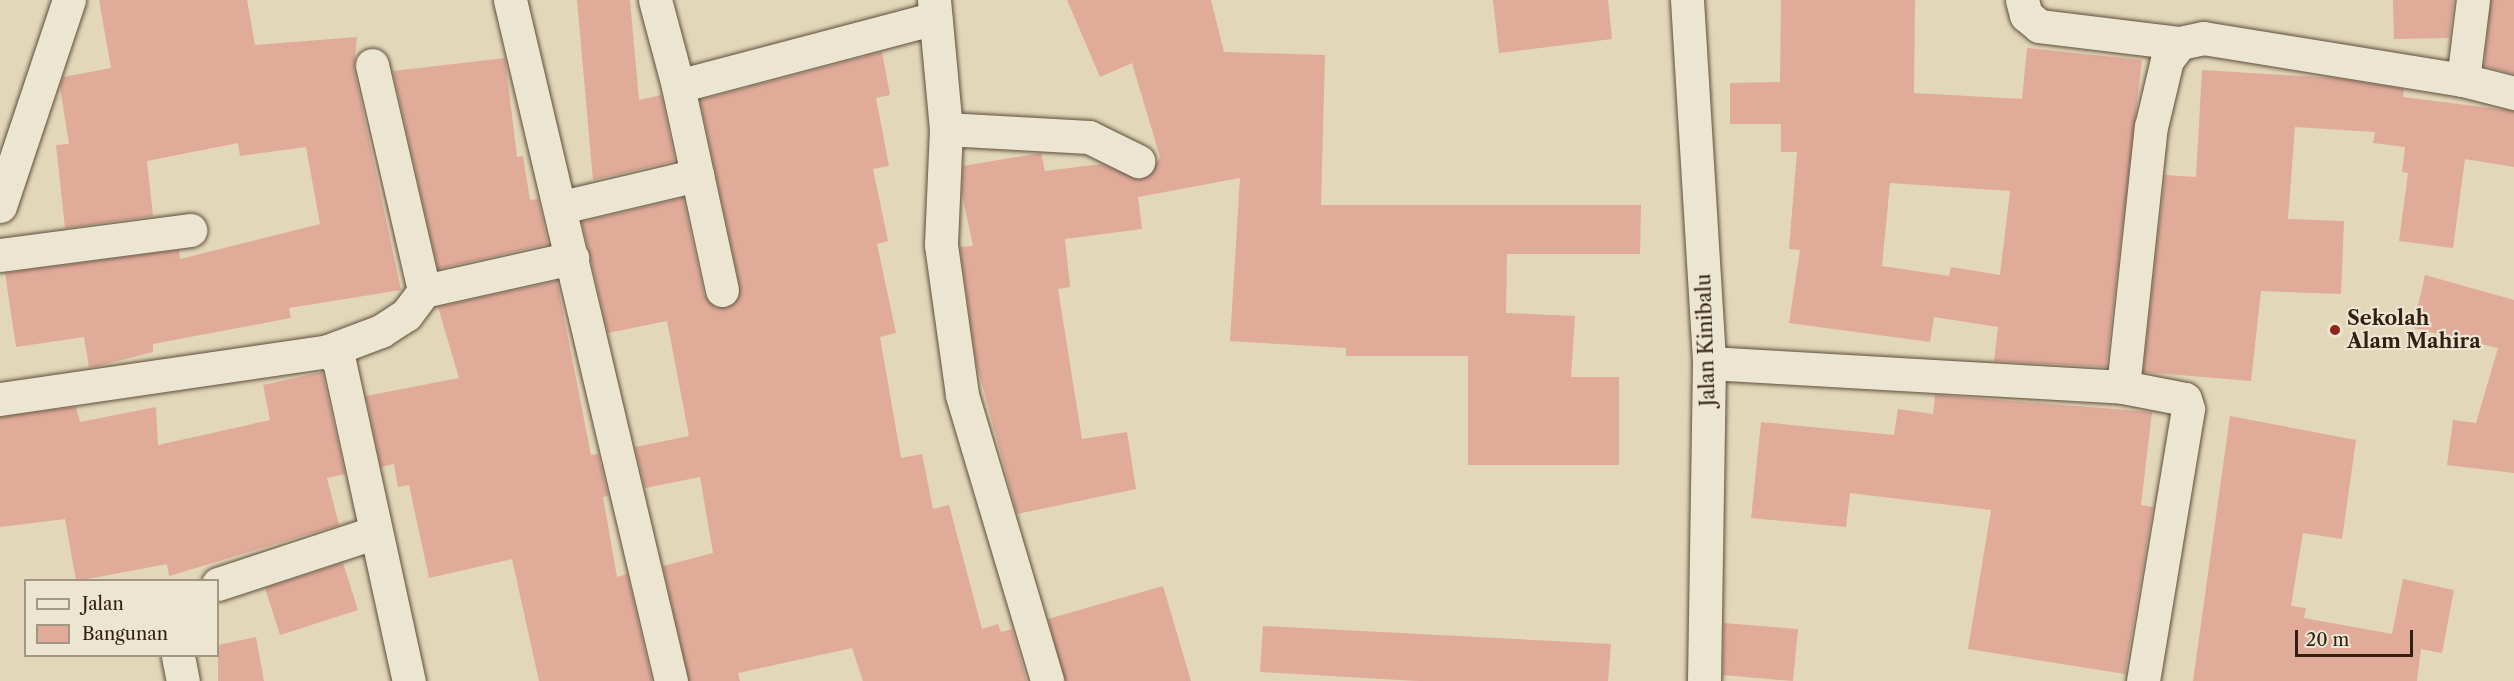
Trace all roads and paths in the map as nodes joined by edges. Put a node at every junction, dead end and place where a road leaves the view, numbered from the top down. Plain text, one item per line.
1 (69, 0) edge
2 (510, 0) edge
3 (655, 0) edge
4 (1687, 0) edge
5 (2022, 0) edge
6 (2473, 0) edge
7 (935, 9) edge
8 (2180, 42) junction
9 (372, 65) dead end
10 (2463, 80) junction
11 (678, 86) junction
12 (2514, 93) edge
13 (946, 129) junction
14 (1138, 161) dead end
15 (697, 175) junction
16 (0, 206) edge
17 (562, 207) junction
18 (190, 230) dead end
19 (0, 255) edge
20 (572, 258) junction
21 (722, 290) dead end
22 (424, 291) junction
23 (328, 351) junction
24 (1709, 363) junction
25 (2123, 387) junction
26 (0, 399) edge
27 (376, 532) junction
28 (219, 584) edge
29 (178, 657) edge
30 (183, 681) edge
31 (409, 681) edge
32 (671, 681) edge
33 (1047, 681) edge
34 (1704, 681) edge
35 (2143, 681) edge

1 - 16 street
2 - 17 street
3 - 11 street
4 - 24 street, Jalan Kinibalu
5 - 8 street
6 - 10 street
7 - 11 street
7 - 13 street
8 - 10 street
8 - 25 street
9 - 22 street
10 - 12 street
11 - 15 street
13 - 14 street
13 - 33 street
15 - 17 street
15 - 21 street
17 - 20 street
18 - 19 street
20 - 22 street
20 - 32 street
22 - 23 street
23 - 26 street
23 - 27 street
24 - 25 street
24 - 34 street, Jalan Kinibalu
25 - 35 street
27 - 28 street
27 - 31 street
29 - 30 street

